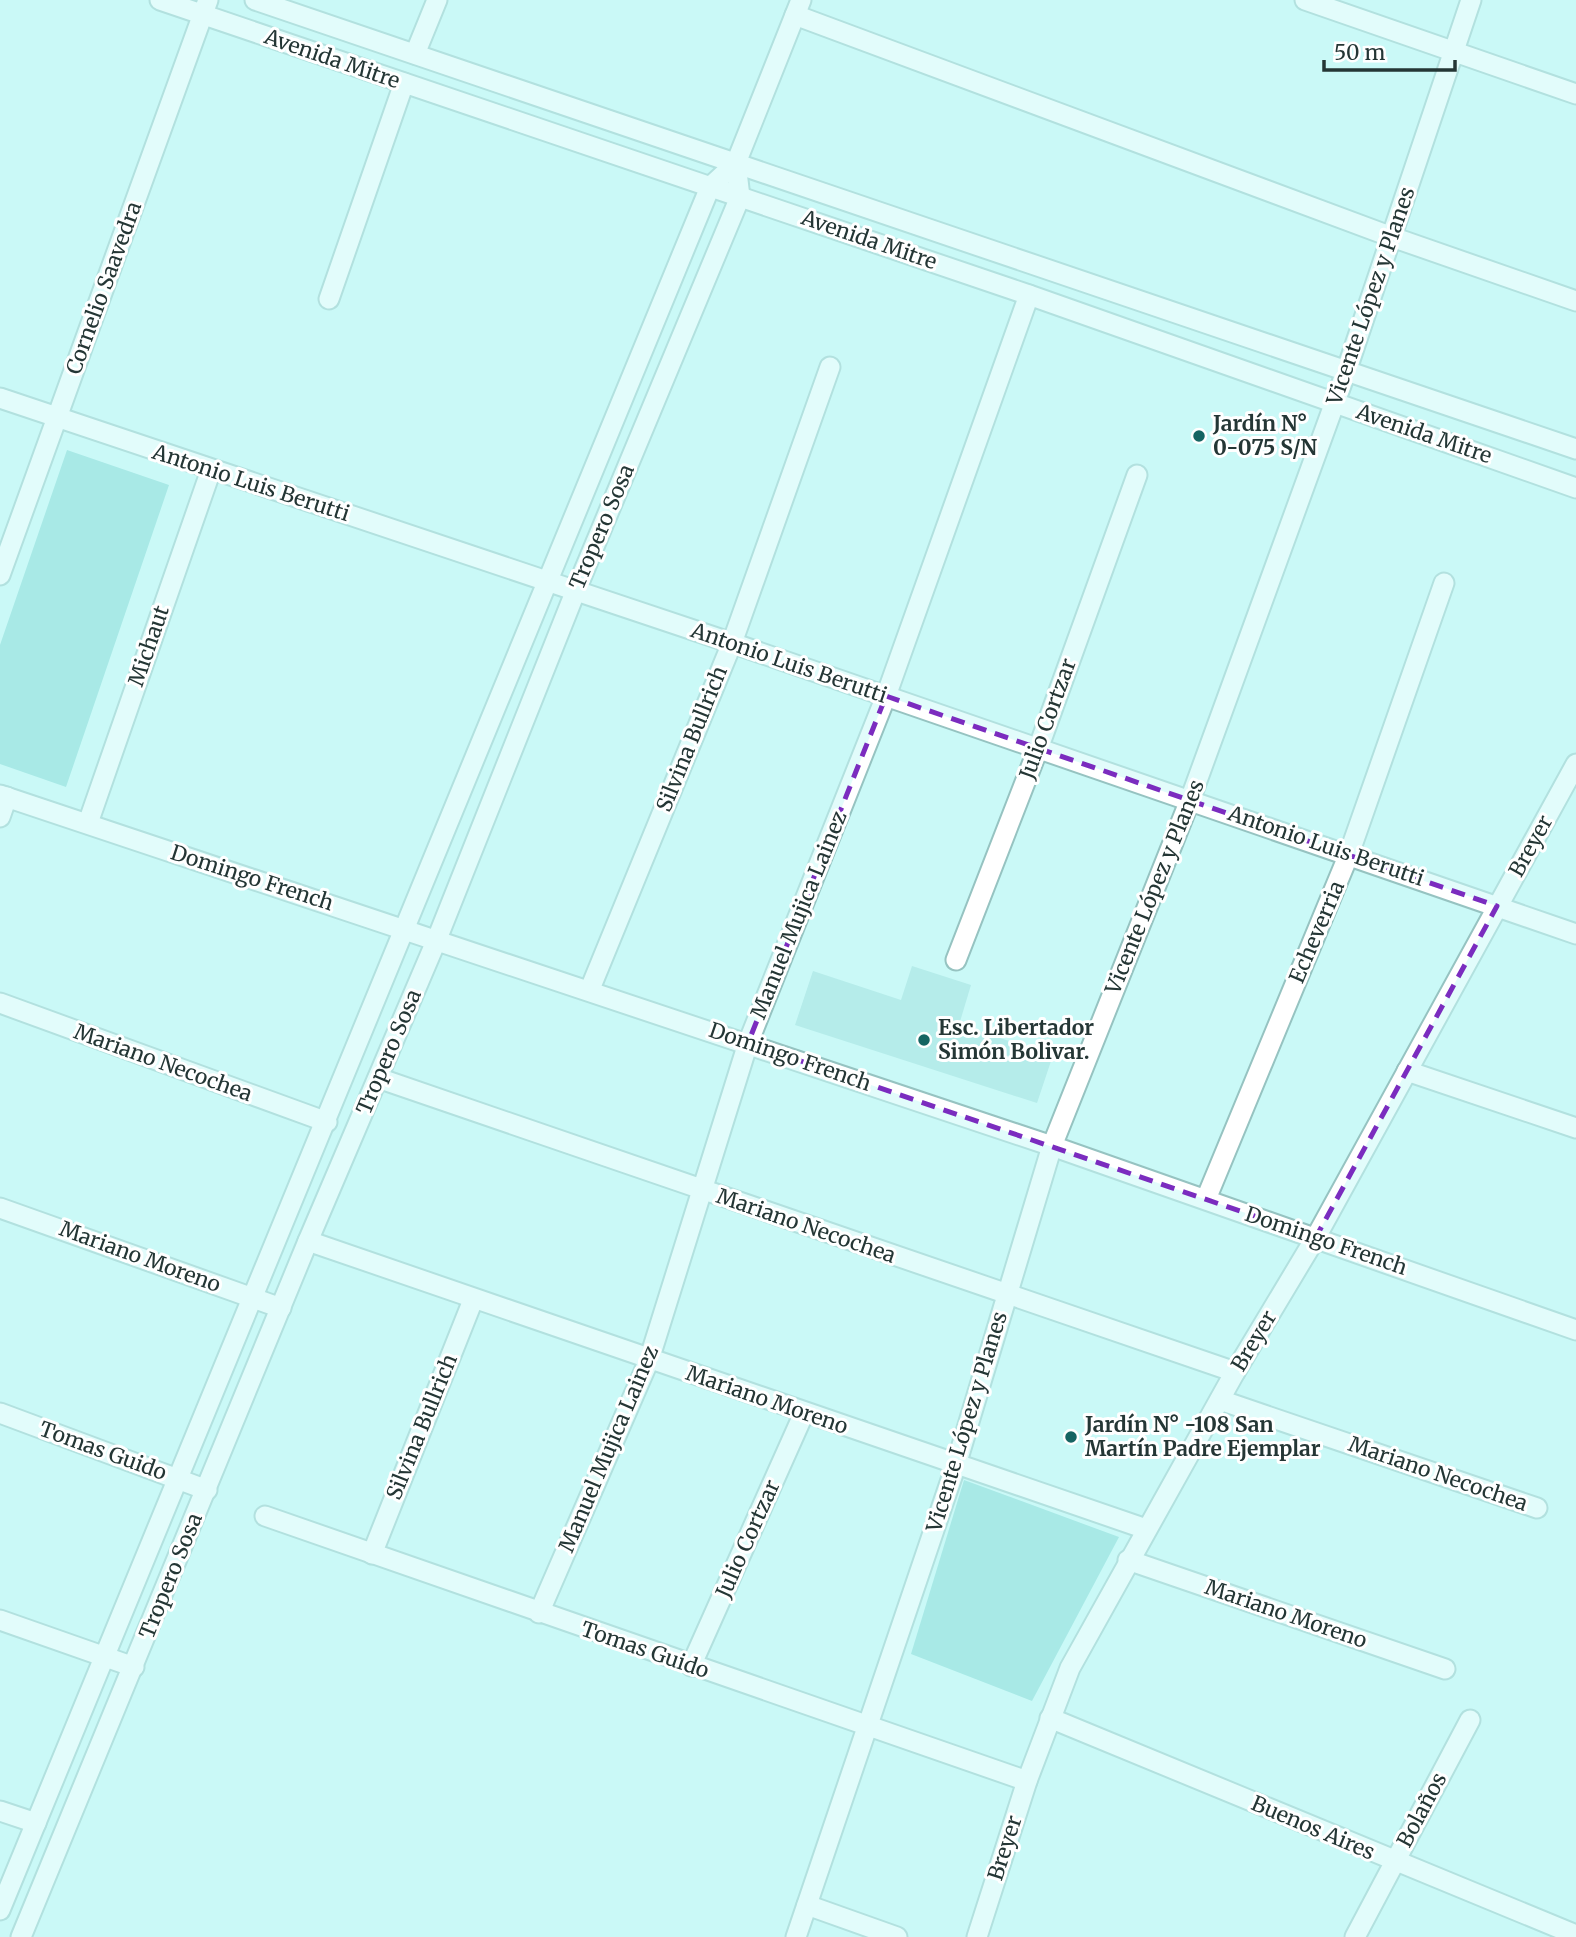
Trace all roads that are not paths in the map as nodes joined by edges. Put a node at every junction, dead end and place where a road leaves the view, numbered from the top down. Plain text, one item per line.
1 (160, 0) edge
2 (255, 0) edge
3 (437, 0) edge
4 (1305, 0) edge
5 (1471, 0) edge
6 (205, 7) edge
7 (798, 8) edge
8 (1453, 52) junction
9 (415, 54) junction
10 (404, 83) junction
11 (1576, 94) edge
12 (736, 163) junction
13 (710, 187) junction
14 (740, 197) junction
15 (1392, 237) junction
16 (1029, 295) junction
17 (330, 299) dead end
18 (1576, 301) edge
19 (830, 368) dead end
20 (1347, 369) junction
21 (0, 398) edge
22 (1335, 403) junction
23 (57, 417) junction
24 (1576, 449) edge
25 (211, 470) junction
26 (1137, 475) dead end
27 (1576, 488) edge
28 (0, 575) edge
29 (547, 581) junction
30 (1444, 583) dead end
31 (576, 590) junction
32 (732, 643) junction
33 (886, 696) junction
34 (1038, 748) junction
35 (1576, 764) edge
36 (4, 796) edge
37 (1190, 800) junction
38 (0, 817) edge
39 (88, 823) junction
40 (1349, 854) junction
41 (1497, 906) junction
42 (404, 929) junction
43 (1576, 934) edge
44 (438, 939) junction
45 (956, 960) dead end
46 (590, 989) junction
47 (0, 1003) edge
48 (748, 1042) junction
49 (1407, 1071) junction
50 (378, 1078) junction
51 (327, 1122) junction
52 (1576, 1128) edge
53 (1052, 1146) junction
54 (702, 1191) junction
55 (1206, 1199) junction
56 (0, 1208) edge
57 (1316, 1237) junction
58 (309, 1241) junction
59 (1006, 1294) junction
60 (254, 1298) junction
61 (473, 1300) junction
62 (281, 1308) junction
63 (1576, 1330) edge
64 (649, 1360) junction
65 (1235, 1372) junction
66 (1220, 1400) junction
67 (0, 1413) edge
68 (804, 1413) junction
69 (956, 1465) junction
70 (178, 1479) junction
71 (206, 1490) junction
72 (1536, 1508) dead end
73 (265, 1516) dead end
74 (1146, 1529) junction
75 (372, 1554) junction
76 (1128, 1560) junction
77 (539, 1614) junction
78 (0, 1620) edge
79 (106, 1658) junction
80 (691, 1666) junction
81 (134, 1667) junction
82 (1445, 1669) dead end
83 (1050, 1718) junction
84 (1470, 1720) dead end
85 (867, 1726) junction
86 (1027, 1781) junction
87 (0, 1811) edge
88 (36, 1823) junction
89 (1396, 1863) junction
90 (807, 1905) junction
91 (0, 1910) edge
92 (1576, 1936) edge
93 (21, 1937) edge
94 (796, 1937) edge
95 (897, 1937) edge
96 (977, 1937) edge
97 (1356, 1937) edge

1 - 6 street, Avenida Mitre
2 - 9 street, Avenida Mitre
3 - 9 street
4 - 8 street
5 - 8 street, Vicente López y Planes
6 - 10 street, Avenida Mitre
6 - 23 street, Cornelio Saavedra
7 - 12 street, Tropero Sosa
7 - 15 street
8 - 11 street
8 - 15 street, Vicente López y Planes
9 - 12 street, Avenida Mitre
10 - 13 street, Avenida Mitre
10 - 17 street
12 - 13 street, Tropero Sosa
12 - 14 street, Tropero Sosa
12 - 20 street, Avenida Mitre
13 - 14 street, Avenida Mitre
13 - 29 street, Tropero Sosa
14 - 16 street, Avenida Mitre
14 - 31 street, Tropero Sosa
15 - 18 street
15 - 20 street, Vicente López y Planes
16 - 22 street, Avenida Mitre
16 - 33 street, Manuel Mujica Lainez
19 - 32 street, Silvina Bullrich
20 - 22 street, Vicente López y Planes
20 - 24 street, Avenida Mitre
21 - 23 street, Antonio Luis Berutti
22 - 27 street, Avenida Mitre
22 - 37 street, Vicente López y Planes
23 - 25 street, Antonio Luis Berutti
23 - 28 street, Cornelio Saavedra
25 - 29 street, Antonio Luis Berutti
25 - 39 street, Michaut
26 - 34 street, Julio Cortzar
29 - 31 street, Antonio Luis Berutti
29 - 42 street, Tropero Sosa
30 - 40 street, Echeverria
31 - 32 street, Antonio Luis Berutti
31 - 44 street, Tropero Sosa
32 - 33 street, Antonio Luis Berutti
32 - 46 street, Silvina Bullrich
33 - 34 street, Antonio Luis Berutti
33 - 48 street, Manuel Mujica Lainez
34 - 37 street, Antonio Luis Berutti
34 - 45 street, Julio Cortzar
35 - 41 street, Breyer
36 - 38 street
36 - 39 street, Domingo French
37 - 40 street, Antonio Luis Berutti
37 - 53 street, Vicente López y Planes
39 - 42 street, Domingo French
40 - 41 street, Antonio Luis Berutti
40 - 55 street, Echeverria
41 - 43 street, Antonio Luis Berutti
41 - 49 street, Breyer
42 - 44 street, Domingo French
42 - 51 street, Tropero Sosa
44 - 46 street, Domingo French
44 - 50 street, Tropero Sosa
46 - 48 street, Domingo French
47 - 51 street, Mariano Necochea
48 - 53 street, Domingo French
48 - 54 street, Manuel Mujica Lainez
49 - 52 street
49 - 57 street, Breyer
50 - 54 street, Mariano Necochea
50 - 58 street, Tropero Sosa
51 - 60 street, Tropero Sosa
53 - 55 street, Domingo French
53 - 59 street, Vicente López y Planes
54 - 59 street, Mariano Necochea
54 - 64 street, Manuel Mujica Lainez
55 - 57 street, Domingo French
56 - 60 street, Mariano Moreno
57 - 63 street, Domingo French
57 - 65 street, Breyer
58 - 61 street, Mariano Moreno
58 - 62 street, Tropero Sosa
59 - 65 street, Mariano Necochea
59 - 69 street, Vicente López y Planes
60 - 62 street, Mariano Moreno
60 - 70 street, Tropero Sosa
61 - 64 street, Mariano Moreno
61 - 75 street, Silvina Bullrich
62 - 71 street, Tropero Sosa
64 - 68 street, Mariano Moreno
64 - 77 street, Manuel Mujica Lainez
65 - 66 street, Breyer
66 - 72 street, Mariano Necochea
66 - 74 street, Breyer
67 - 70 street, Tomas Guido
68 - 69 street, Mariano Moreno
68 - 80 street, Julio Cortzar
69 - 74 street, Mariano Moreno
69 - 85 street, Vicente López y Planes
70 - 71 street, Tomas Guido
70 - 79 street, Tropero Sosa
71 - 81 street, Tropero Sosa
73 - 75 street, Tomas Guido
74 - 76 street, Breyer
75 - 77 street, Tomas Guido
76 - 82 street, Mariano Moreno
76 - 83 street, Breyer
77 - 80 street, Tomas Guido
78 - 79 street
79 - 81 street
79 - 88 street, Tropero Sosa
80 - 85 street, Tomas Guido
81 - 93 street, Tropero Sosa
83 - 86 street, Breyer
83 - 89 street, Buenos Aires
84 - 89 street, Bolaños
85 - 86 street, Tomas Guido
85 - 90 street, Vicente López y Planes
86 - 96 street, Breyer
87 - 88 street
88 - 91 street, Tropero Sosa
89 - 92 street, Buenos Aires
89 - 97 street, Bolaños
90 - 94 street, Vicente López y Planes
90 - 95 street

